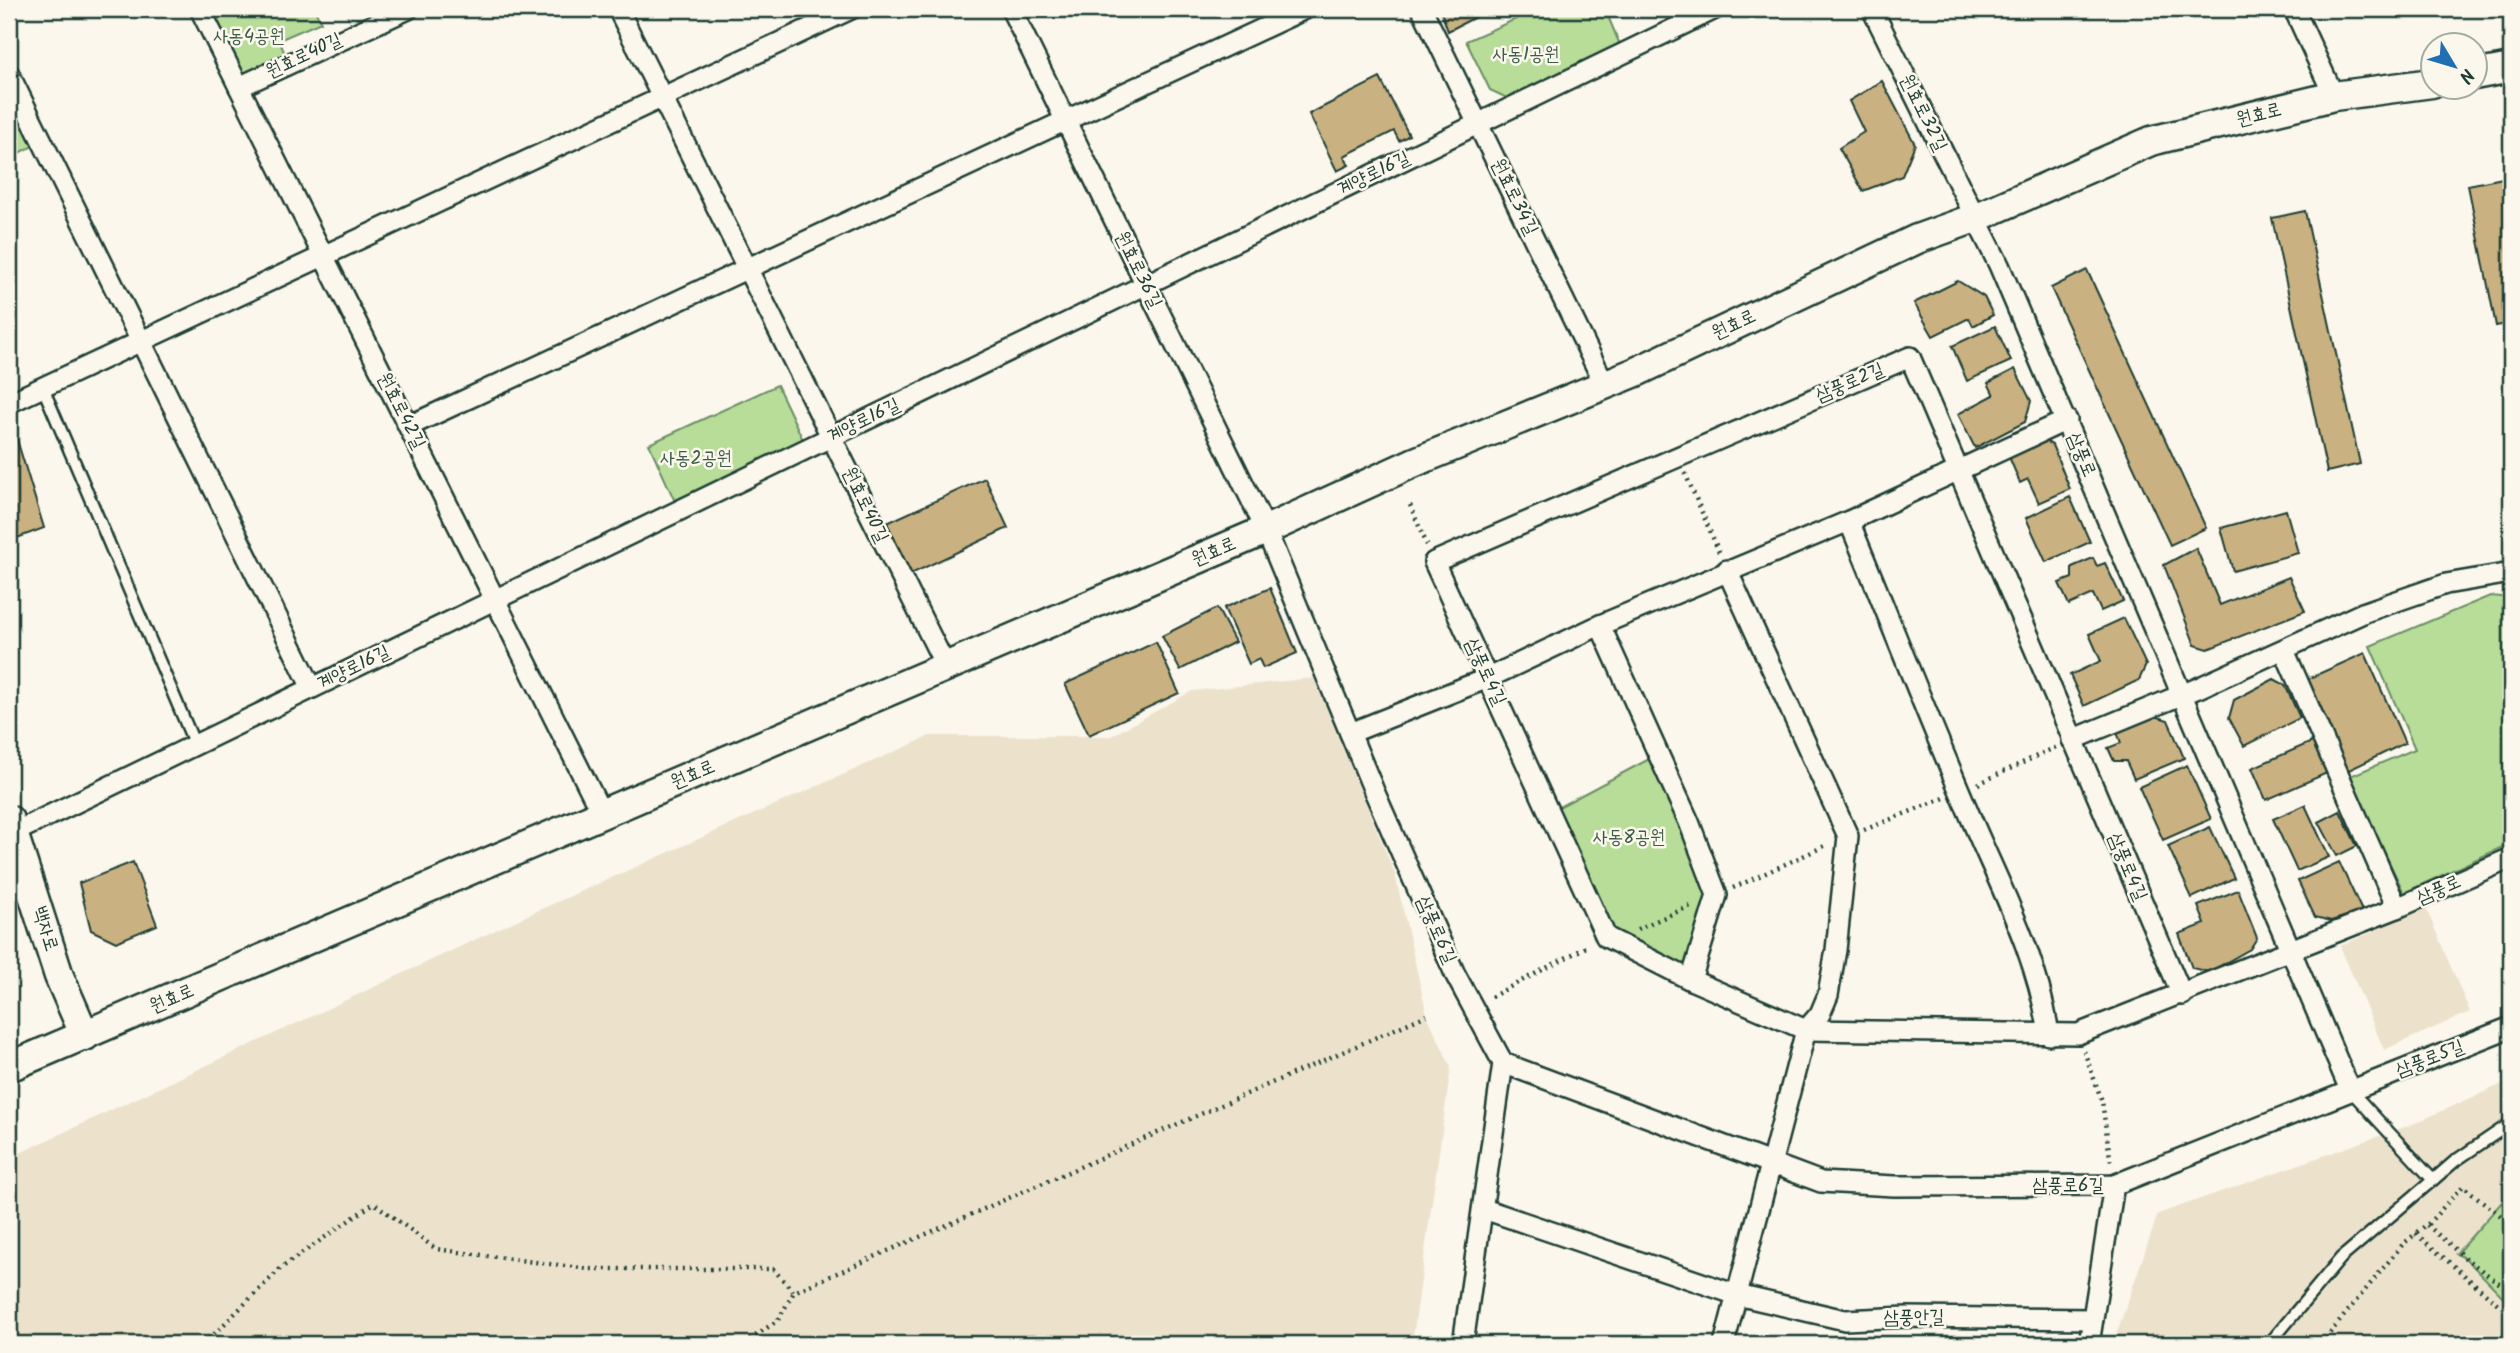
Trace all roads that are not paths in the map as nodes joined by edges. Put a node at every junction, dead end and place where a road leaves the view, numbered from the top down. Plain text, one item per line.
1 (200, 9) edge
2 (408, 9) edge
3 (618, 9) edge
4 (851, 9) edge
5 (1011, 9) edge
6 (1306, 9) edge
7 (1422, 9) edge
8 (1715, 9) edge
9 (1872, 9) edge
10 (2294, 9) edge
11 (2511, 68) edge
12 (2488, 72) edge
13 (9, 74) edge
14 (2418, 85) edge
15 (239, 87) junction
16 (2334, 96) junction
17 (662, 97) junction
18 (1065, 120) junction
19 (1478, 124) junction
20 (1975, 218) junction
21 (324, 256) junction
22 (747, 269) junction
23 (1146, 285) junction
24 (141, 342) junction
25 (1605, 384) junction
26 (43, 387) junction
27 (9, 404) edge
28 (2067, 420) junction
29 (409, 426) junction
30 (831, 436) junction
31 (1958, 469) junction
32 (1849, 522) junction
33 (1266, 530) junction
34 (1434, 562) joint
35 (1727, 570) junction
36 (2511, 573) edge
37 (495, 599) junction
38 (1601, 625) junction
39 (2284, 650) junction
40 (946, 667) junction
41 (1488, 678) junction
42 (312, 688) junction
43 (2183, 694) junction
44 (1350, 733) junction
45 (2072, 740) junction
46 (195, 745) junction
47 (602, 814) junction
48 (11, 826) edge
49 (2511, 858) edge
50 (2397, 908) junction
51 (2289, 951) junction
52 (1691, 980) junction
53 (2182, 995) junction
54 (2511, 1027) edge
55 (1806, 1030) junction
56 (2049, 1035) junction
57 (85, 1036) junction
58 (1503, 1063) junction
59 (9, 1067) edge
60 (2350, 1090) junction
61 (2511, 1123) edge
62 (1771, 1162) junction
63 (2433, 1180) junction
64 (2114, 1185) junction
65 (1484, 1209) junction
66 (1737, 1295) junction
67 (2093, 1319) junction
68 (1464, 1344) edge
69 (1724, 1344) edge
70 (2089, 1344) edge
71 (2269, 1344) edge

1 - 15 street, 원효로42길
2 - 15 street, 원효로40길
3 - 17 street, 원효로40길
4 - 17 street
5 - 18 street, 원효로36길
6 - 18 street
7 - 19 street, 원효로34길
8 - 19 street, 계양로16길
9 - 20 street, 원효로32길
10 - 16 street
11 - 12 main road
13 - 24 street
14 - 16 main road, 원효로
15 - 21 street, 원효로42길
16 - 20 main road, 원효로
17 - 21 street
17 - 22 street, 원효로40길
18 - 22 street
18 - 23 street, 원효로36길
19 - 23 street, 계양로16길
19 - 25 street, 원효로34길
20 - 25 main road, 원효로
20 - 28 street, 삼풍로
21 - 24 street
21 - 29 street, 원효로42길
22 - 29 street
22 - 30 street, 원효로40길
23 - 30 street, 계양로16길
23 - 33 street, 원효로36길
24 - 26 street
24 - 42 street
25 - 33 main road, 원효로
26 - 27 street
26 - 46 lane
28 - 31 street
28 - 43 street, 삼풍로
29 - 37 street, 원효로42길
30 - 37 street, 계양로16길
30 - 40 street, 원효로40길
31 - 32 street
31 - 34 street, 삼풍로2길
31 - 45 street, 삼풍로2길
32 - 35 street
32 - 56 street
33 - 40 main road, 원효로
33 - 44 street, 삼풍로6길
34 - 41 street, 삼풍로4길
35 - 38 street
35 - 55 street
36 - 39 street
37 - 42 street, 계양로16길
37 - 47 street, 원효로42길
38 - 41 street
38 - 52 street
39 - 43 street
39 - 50 street
40 - 47 main road, 원효로
41 - 44 street
41 - 52 street, 삼풍로4길
42 - 46 street, 계양로16길
43 - 45 street
43 - 51 street, 삼풍로
44 - 58 street, 삼풍로6길
45 - 53 street, 삼풍로4길
46 - 48 street, 계양로16길
47 - 57 main road, 원효로
48 - 57 main road, 백자로
49 - 50 street, 삼풍로
50 - 51 street, 삼풍로
51 - 53 street
51 - 60 street, 삼풍로
52 - 55 street
53 - 56 street
54 - 60 street, 삼풍로5길
55 - 56 street
55 - 62 street
57 - 59 main road, 원효로
58 - 62 street, 삼풍로6길
58 - 65 street
60 - 63 lane
60 - 64 street, 삼풍로6길
61 - 63 lane
62 - 64 street, 삼풍로6길
62 - 66 street
63 - 71 lane
64 - 67 street
65 - 66 street, 삼풍안길
65 - 68 street
66 - 67 street, 삼풍안길
66 - 69 street
67 - 70 street

